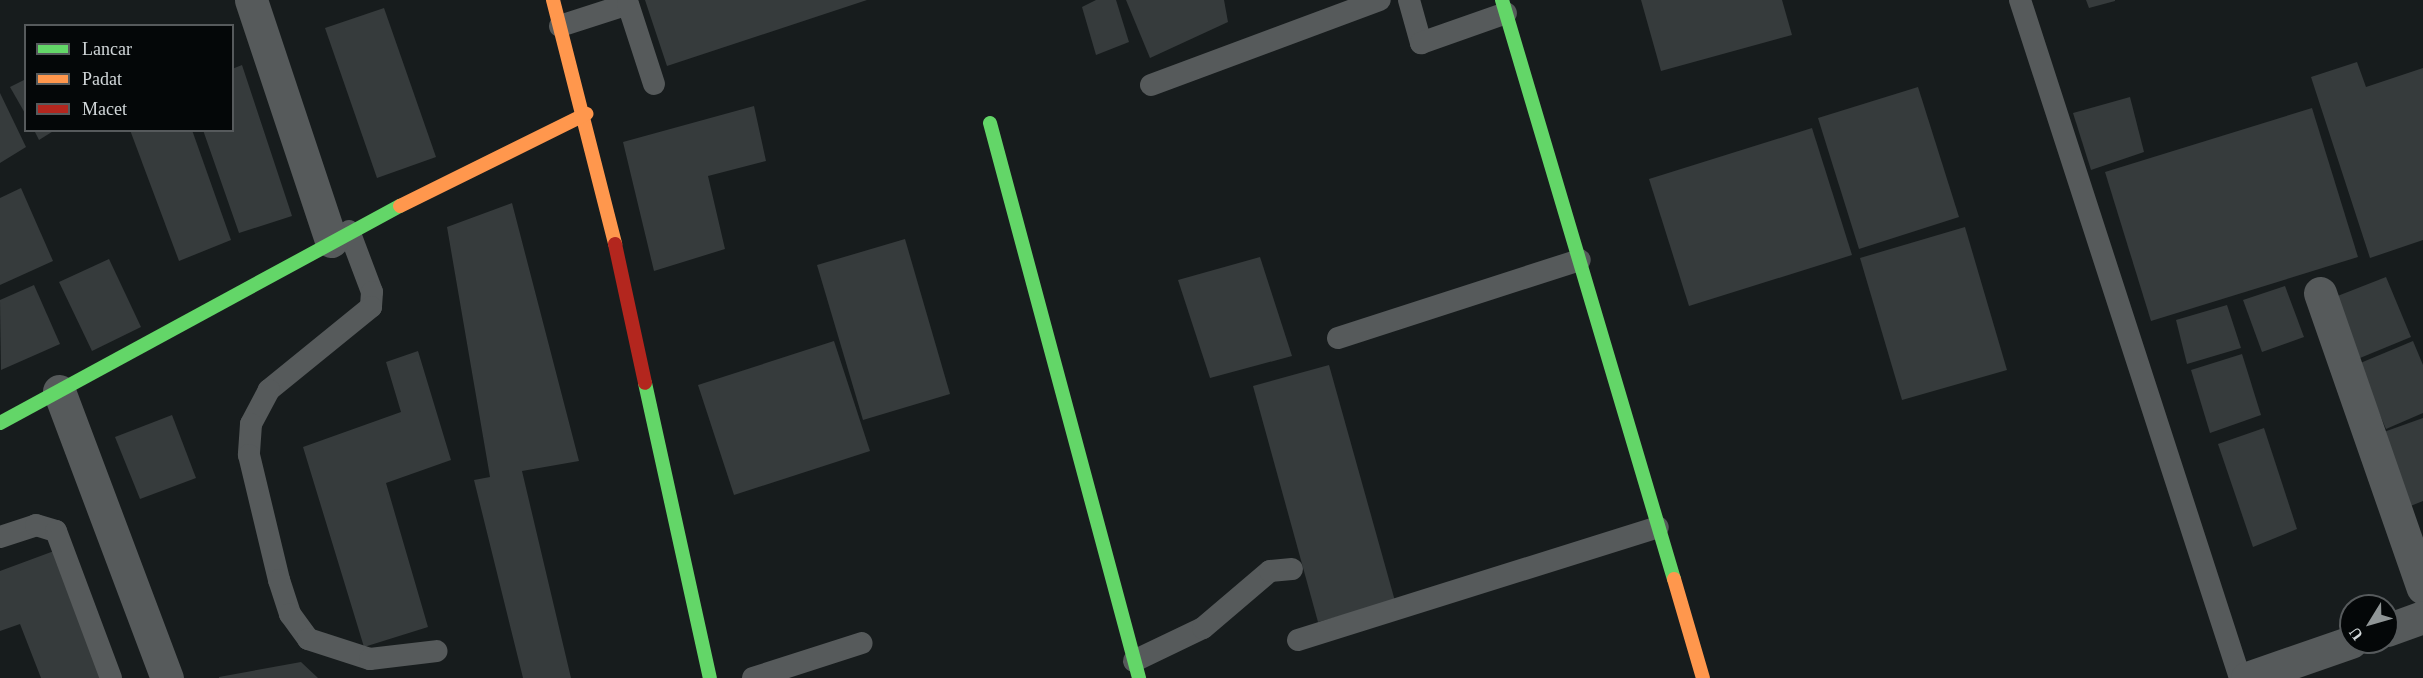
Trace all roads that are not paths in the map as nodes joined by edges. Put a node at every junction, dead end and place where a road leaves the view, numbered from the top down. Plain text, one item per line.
1 (251, 0) edge
2 (553, 0) edge
3 (1380, 0) edge
4 (1409, 0) edge
5 (2020, 0) edge
6 (627, 2) edge
7 (1504, 6) edge
8 (560, 26) junction
9 (654, 84) dead end
10 (1151, 85) dead end
11 (586, 114) junction
12 (990, 123) dead end
13 (340, 236) junction
14 (1580, 261) junction
15 (2320, 293) dead end
16 (1338, 338) dead end
17 (59, 391) junction
18 (0, 423) edge
19 (1658, 527) junction
20 (0, 537) edge
21 (1292, 569) dead end
22 (2423, 588) edge
23 (2423, 617) edge
24 (2399, 626) edge
25 (1298, 640) dead end
26 (862, 644) dead end
27 (2339, 646) edge
28 (437, 651) dead end
29 (1137, 670) edge
30 (111, 678) edge
31 (167, 678) edge
32 (710, 678) edge
33 (753, 678) edge
34 (1703, 678) edge
35 (2240, 678) edge
36 (2247, 678) edge

1 - 13 street
2 - 8 street
3 - 10 lane
4 - 7 lane
5 - 35 lane
6 - 8 lane
6 - 9 lane
7 - 14 street
8 - 11 street
11 - 13 street
11 - 32 street
12 - 29 street
13 - 17 street
13 - 28 lane
14 - 16 lane
14 - 19 street
15 - 22 street
17 - 18 street
17 - 31 street
19 - 25 lane
19 - 34 street
20 - 30 lane
21 - 29 lane
23 - 24 street
26 - 33 lane
27 - 36 street

